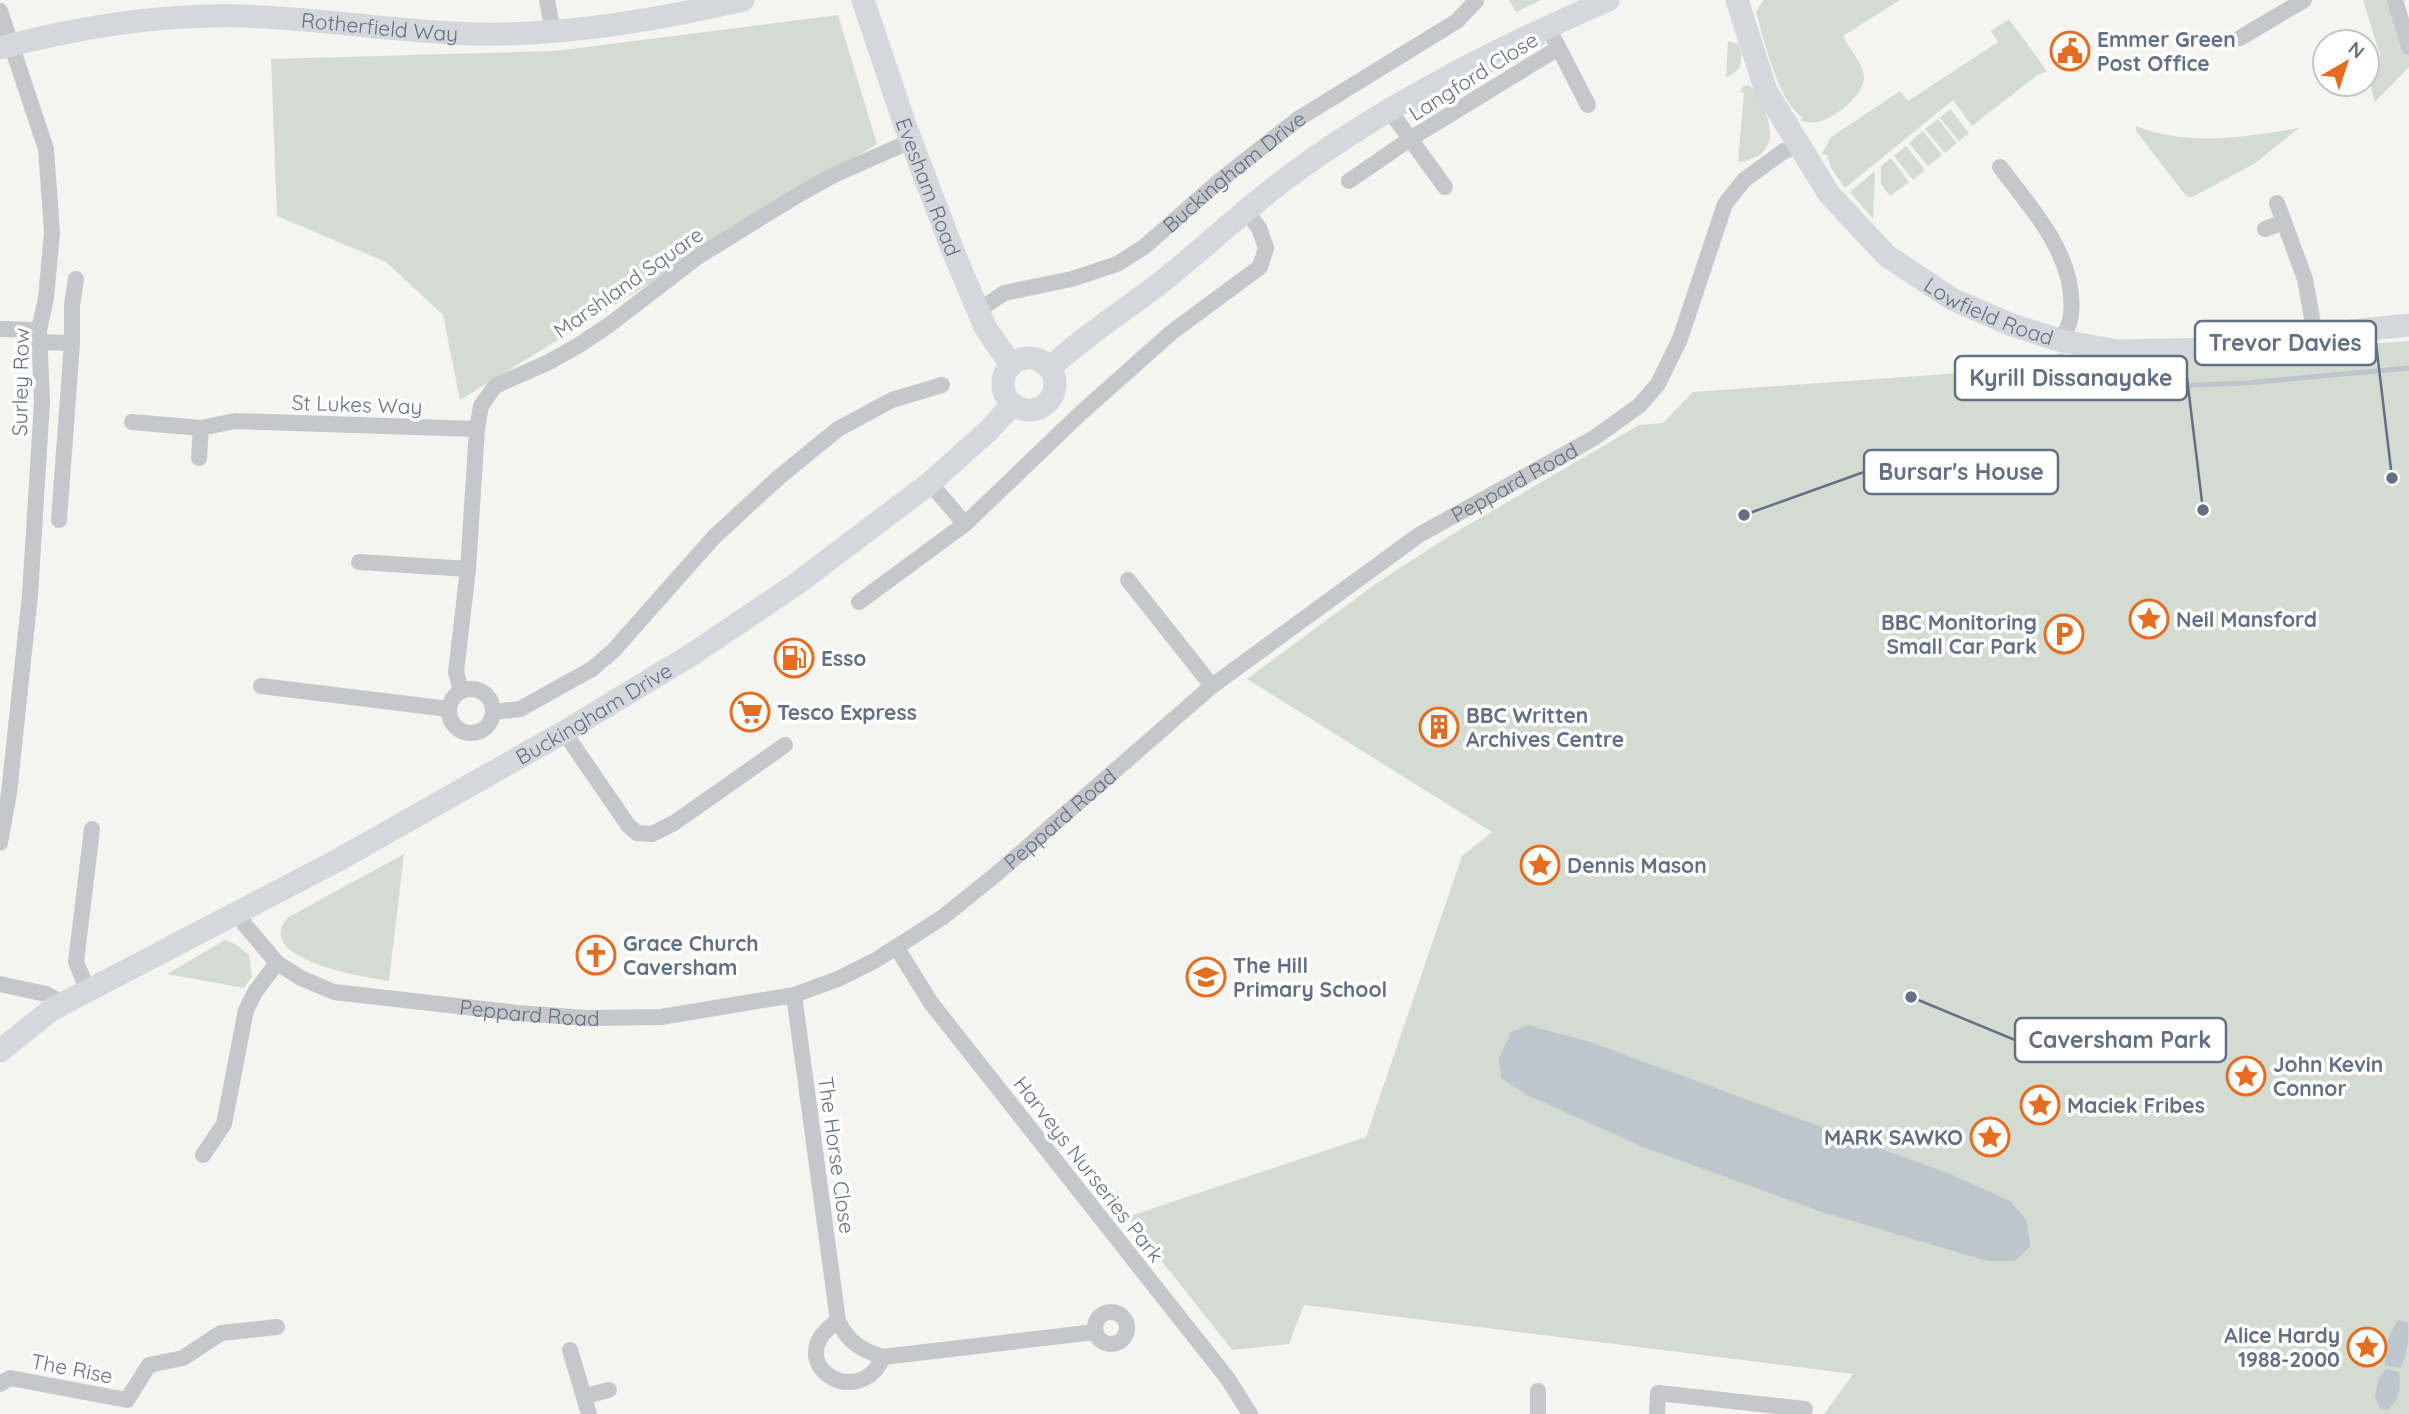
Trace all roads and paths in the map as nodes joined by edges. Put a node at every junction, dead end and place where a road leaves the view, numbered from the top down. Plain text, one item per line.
1 (547, 0) edge
2 (743, 0) edge
3 (863, 0) edge
4 (1608, 0) edge
5 (1737, 0) edge
6 (2304, 0) edge
7 (2395, 0) edge
8 (1476, 1) edge
9 (0, 11) edge
10 (1549, 26) junction
11 (554, 33) junction
12 (2240, 38) dead end
13 (6, 47) edge
14 (2409, 47) edge
15 (1557, 49) junction
16 (1588, 105) dead end
17 (1390, 111) junction
18 (1410, 139) junction
19 (911, 141) junction
20 (1797, 146) junction
21 (2000, 167) dead end
22 (1349, 181) dead end
23 (1445, 187) dead end
24 (2277, 204) dead end
25 (1245, 210) junction
26 (2284, 222) junction
27 (2265, 229) dead end
28 (76, 279) dead end
29 (978, 311) junction
30 (2409, 325) edge
31 (0, 329) edge
32 (2315, 335) junction
33 (39, 336) junction
34 (2062, 341) junction
35 (72, 343) junction
36 (1011, 365) junction
37 (1050, 368) junction
38 (942, 385) dead end
39 (1013, 404) junction
40 (132, 422) dead end
41 (201, 428) junction
42 (477, 429) junction
43 (199, 458) dead end
44 (930, 483) junction
45 (59, 520) dead end
46 (965, 524) junction
47 (359, 562) dead end
48 (468, 569) junction
49 (1128, 580) dead end
50 (859, 601) dead end
51 (261, 686) dead end
52 (1212, 686) junction
53 (461, 691) junction
54 (449, 709) junction
55 (493, 712) junction
56 (564, 733) junction
57 (785, 745) dead end
58 (92, 829) dead end
59 (0, 843) edge
60 (239, 913) junction
61 (897, 948) junction
62 (277, 963) junction
63 (0, 984) edge
64 (88, 991) junction
65 (794, 995) junction
66 (64, 1004) junction
67 (0, 1051) edge
68 (202, 1155) dead end
69 (838, 1321) junction
70 (277, 1327) dead end
71 (1095, 1332) dead end
72 (570, 1350) dead end
73 (883, 1357) junction
74 (0, 1384) edge
75 (609, 1390) dead end
76 (1538, 1391) dead end
77 (585, 1396) junction
78 (589, 1414) edge
79 (1250, 1414) edge
80 (1538, 1414) edge
81 (1657, 1414) edge
82 (1801, 1414) edge

1 - 11 street
2 - 11 main road, Rotherfield Way
3 - 19 main road, Evesham Road
4 - 10 main road, Buckingham Drive
5 - 20 main road
6 - 12 street
7 - 14 street
8 - 29 street, Buckingham Drive
9 - 13 street, Surley Row
10 - 15 street
10 - 17 main road, Buckingham Drive
11 - 13 main road, Rotherfield Way
13 - 33 street, Surley Row
15 - 16 street
15 - 18 street, Langford Close
17 - 18 street, Langford Close
17 - 25 main road, Buckingham Drive
18 - 22 street
18 - 23 street, Langford Close
19 - 29 main road, Evesham Road
19 - 42 street, Marshland Square
20 - 34 main road, Lowfield Road
20 - 52 street, Peppard Road
21 - 34 street
24 - 26 street
25 - 37 main road, Buckingham Drive
25 - 46 street, Buckingham Drive
26 - 27 street
26 - 32 street
28 - 35 street
29 - 36 main road, Evesham Road
30 - 32 main road, Lowfield Road
31 - 33 street
32 - 34 main road, Lowfield Road
33 - 35 street
33 - 59 street, Surley Row
35 - 45 street
36 - 37 main road
36 - 39 main road
37 - 39 main road
38 - 55 street, Buckingham Drive
39 - 44 main road, Buckingham Drive
40 - 41 street, St Lukes Way
41 - 42 street, St Lukes Way
41 - 43 street
42 - 48 street, Marshland Square
44 - 46 street
44 - 56 main road, Buckingham Drive
46 - 50 street, Buckingham Drive
47 - 48 street
48 - 53 street, Marshland Square
49 - 52 street
51 - 54 street
52 - 61 street, Peppard Road
53 - 54 street
53 - 55 street
54 - 55 street
56 - 57 street
56 - 60 main road, Buckingham Drive
58 - 64 street
60 - 62 street, Peppard Road
60 - 64 main road
61 - 65 street, Peppard Road
61 - 79 street, Harveys Nurseries Park
62 - 65 street, Peppard Road
62 - 68 street
63 - 66 street
64 - 66 main road
65 - 69 street, The Horse Close
66 - 67 main road
69 - 73 street
69 - 73 street
70 - 74 street, The Rise
71 - 73 street
72 - 77 street
75 - 77 street
76 - 80 street
77 - 78 street
81 - 82 street

